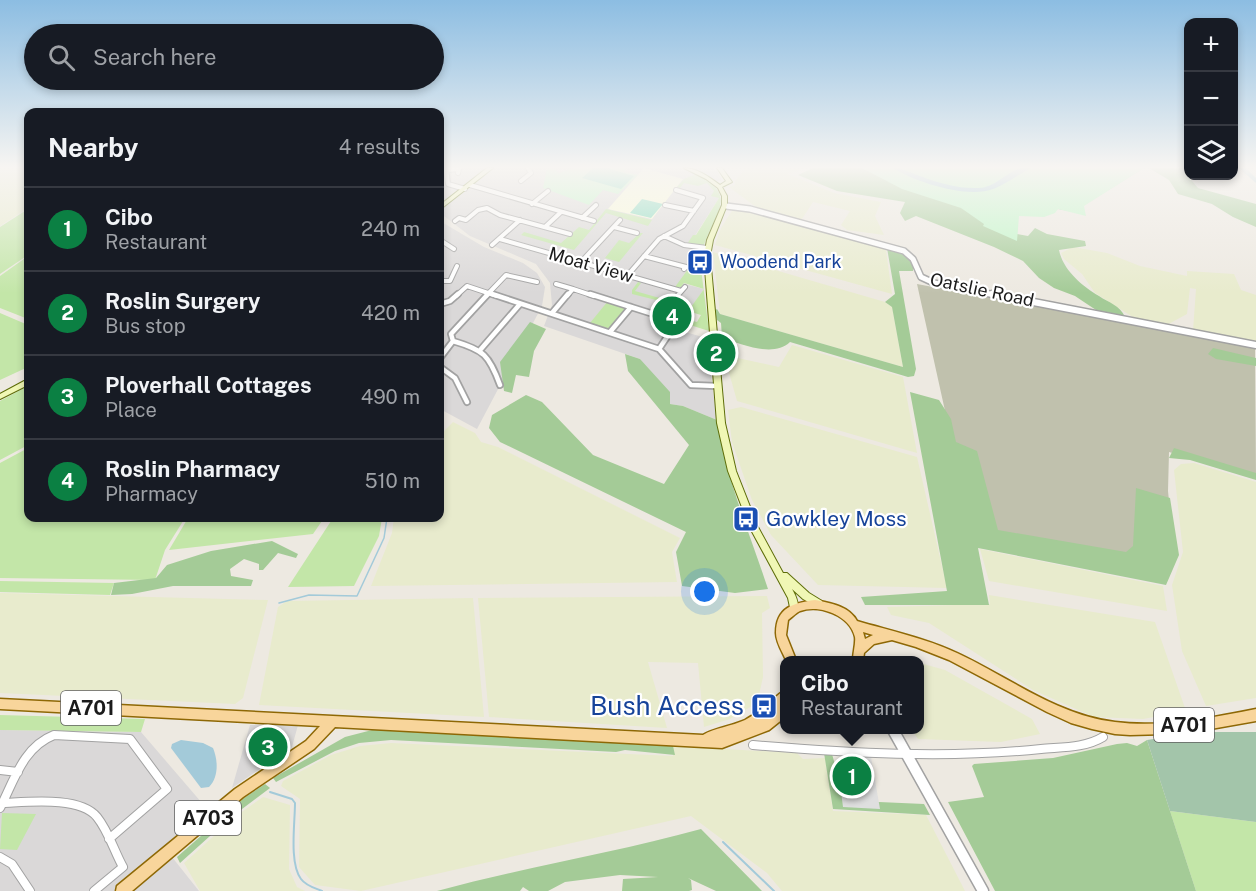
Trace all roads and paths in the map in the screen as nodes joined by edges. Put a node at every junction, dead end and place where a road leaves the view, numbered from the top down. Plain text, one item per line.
1 (479, 210) edge
2 (489, 210) edge
3 (552, 210) edge
4 (591, 210) edge
5 (687, 210) edge
6 (724, 210) edge
7 (752, 210) edge
8 (694, 211) joint
9 (561, 212) junction
10 (582, 218) junction
11 (520, 220) junction
12 (620, 220) dead end
13 (454, 221) dead end
14 (594, 221) dead end
15 (545, 227) junction
16 (614, 227) junction
17 (566, 233) dead end
18 (635, 233) dead end
19 (664, 236) junction
20 (500, 239) junction
21 (444, 243) edge
22 (492, 246) dead end
23 (707, 248) junction
24 (454, 249) dead end
25 (644, 256) junction
26 (580, 263) junction
27 (457, 266) dead end
28 (684, 269) dead end
29 (627, 276) junction
30 (444, 281) edge
31 (537, 282) dead end
32 (556, 284) dead end
33 (573, 289) junction
34 (682, 291) dead end
35 (488, 293) junction
36 (444, 303) edge
37 (520, 304) junction
38 (631, 307) junction
39 (552, 313) junction
40 (650, 313) dead end
41 (610, 332) junction
42 (668, 333) dead end
43 (453, 340) junction
44 (1256, 345) edge
45 (481, 349) junction
46 (659, 349) junction
47 (444, 352) edge
48 (444, 370) edge
49 (24, 384) edge
50 (500, 386) dead end
51 (717, 386) junction
52 (0, 397) edge
53 (467, 402) dead end
54 (778, 571) junction
55 (819, 604) junction
56 (794, 609) junction
57 (853, 624) junction
58 (904, 637) junction
59 (788, 656) edge
60 (859, 656) edge
61 (860, 656) edge
62 (780, 700) edge
63 (0, 704) edge
64 (780, 715) edge
65 (1254, 716) edge
66 (332, 722) junction
67 (896, 734) edge
68 (1103, 737) dead end
69 (699, 740) junction
70 (753, 745) dead end
71 (907, 753) junction
72 (0, 770) edge
73 (18, 772) junction
74 (2, 805) edge
75 (109, 839) junction
76 (0, 857) edge
77 (30, 891) edge
78 (94, 891) edge
79 (122, 891) edge
80 (983, 891) edge

1 - 13 street
2 - 11 street
3 - 9 street
4 - 10 street
5 - 8 street
6 - 23 main road
7 - 44 street, Oatslie Road
8 - 19 street
9 - 10 street
9 - 15 street
10 - 14 street
11 - 15 street
11 - 20 street
12 - 16 street
15 - 17 street
16 - 18 street
16 - 26 street
19 - 23 street
19 - 25 street
20 - 22 street
20 - 26 street, Moat View
21 - 24 street
23 - 51 main road
25 - 28 street
25 - 29 street
26 - 29 street, Moat View
27 - 30 street
29 - 34 street, Moat View
31 - 35 street
32 - 33 street
33 - 38 street
33 - 39 street
35 - 36 street
35 - 37 street
35 - 43 street
37 - 39 street
37 - 45 street
38 - 40 street
38 - 41 street
39 - 41 street
41 - 46 street
42 - 46 street
43 - 45 street
43 - 47 street
45 - 50 street
46 - 51 street
48 - 53 street
49 - 52 main road
51 - 54 main road
54 - 55 main road
54 - 56 main road
55 - 56 main road
55 - 57 main road, A701
56 - 59 main road
57 - 58 main road, A701
57 - 60 main road, A701
58 - 61 main road, A701
58 - 65 main road, A701
62 - 69 main road, A701
63 - 66 main road, A701
64 - 69 main road, A701
66 - 69 main road, A701
66 - 79 main road, A703
67 - 71 street
68 - 71 street
70 - 71 street
71 - 80 street
72 - 73 street
73 - 74 street
73 - 75 street
74 - 75 street
75 - 78 street
76 - 77 street

